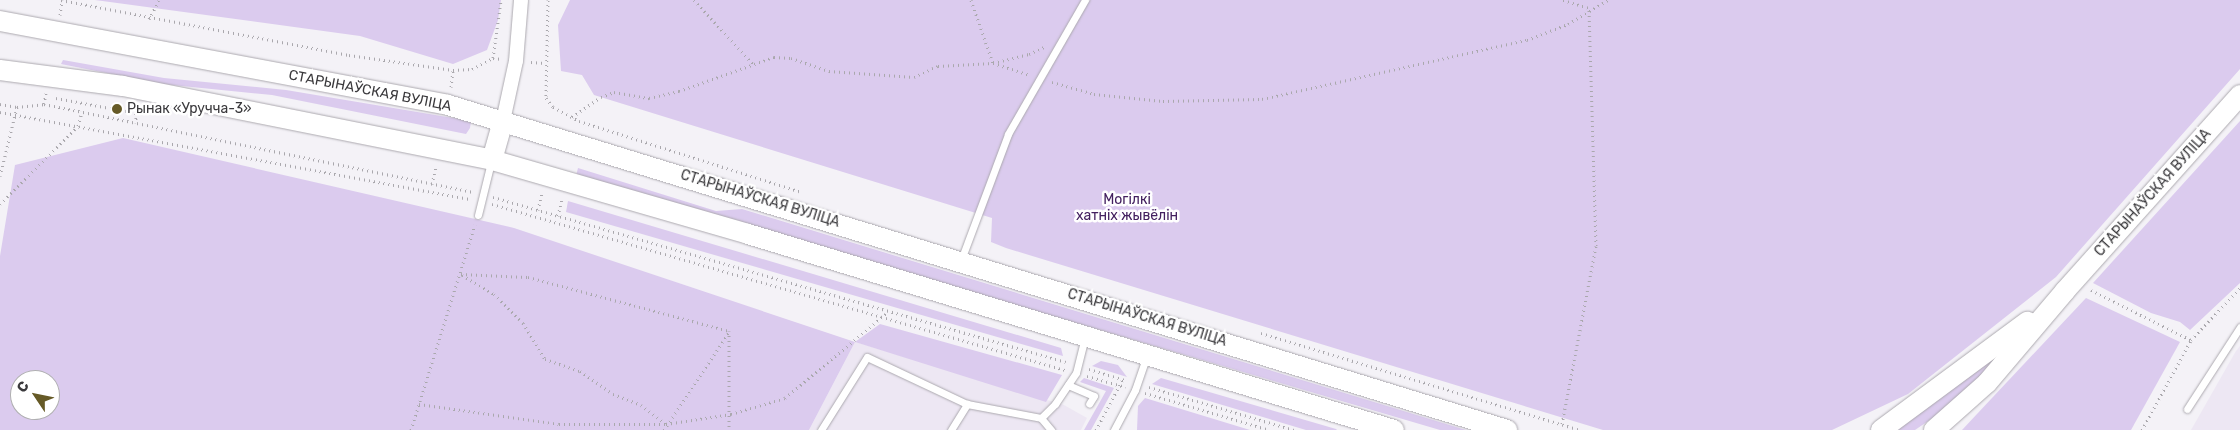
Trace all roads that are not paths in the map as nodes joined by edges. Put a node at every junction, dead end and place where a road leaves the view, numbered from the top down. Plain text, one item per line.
1 (521, 0) edge
2 (1085, 0) edge
3 (0, 20) edge
4 (0, 70) edge
5 (2240, 95) edge
6 (503, 121) junction
7 (492, 160) junction
8 (478, 215) road end
9 (961, 260) junction
10 (2071, 284) junction
11 (2240, 327) edge
12 (1085, 336) junction
13 (2238, 336) edge
14 (1147, 355) junction
15 (1068, 385) junction
16 (966, 404) junction
17 (1089, 404) dead end
18 (2187, 409) dead end
19 (1040, 418) junction
20 (1368, 426) edge
21 (822, 430) edge
22 (951, 430) edge
23 (1051, 430) edge
24 (1114, 430) edge
25 (1394, 430) edge
26 (1507, 430) edge
27 (1881, 430) edge
28 (1934, 430) edge

1 - 6 street
2 - 9 lane
3 - 6 main road, СТАРЫНАЎСКАЯ ВУЛІЦА
4 - 7 main road
5 - 10 main road, СТАРЫНАЎСКАЯ ВУЛІЦА
6 - 7 main road
6 - 9 main road, СТАРЫНАЎСКАЯ ВУЛІЦА
7 - 8 lane
7 - 12 main road
9 - 26 main road, СТАРЫНАЎСКАЯ ВУЛІЦА
10 - 27 main road, СТАРЫНАЎСКАЯ ВУЛІЦА
10 - 28 main road, СТАРЫНАЎСКАЯ ВУЛІЦА
11 - 13 lane
12 - 14 main road
12 - 15 lane
13 - 18 lane
14 - 20 main road
14 - 24 lane
15 - 17 lane
15 - 19 lane
16 - 19 lane
16 - 21 lane
16 - 22 lane
19 - 23 lane
20 - 25 main road

